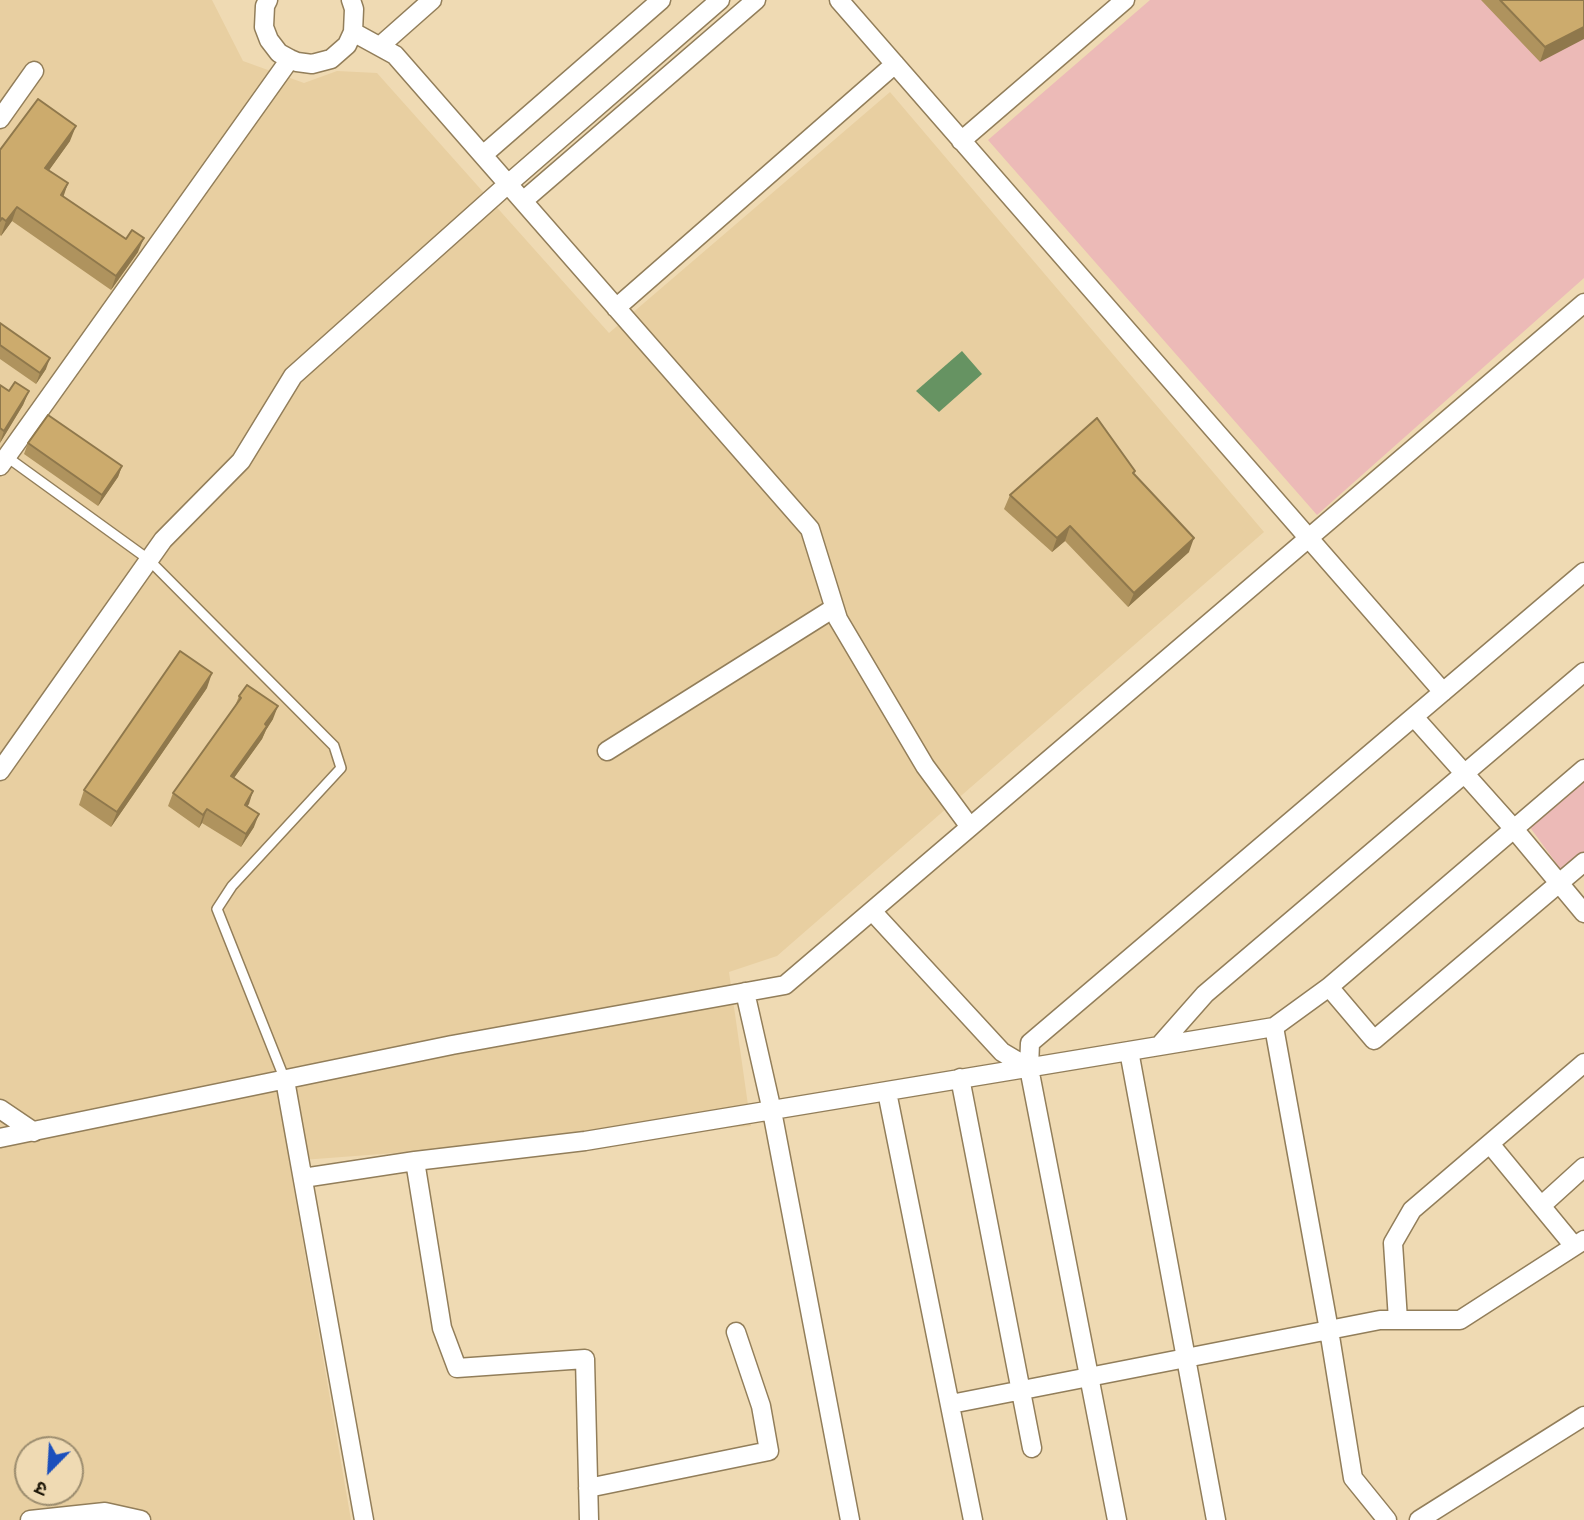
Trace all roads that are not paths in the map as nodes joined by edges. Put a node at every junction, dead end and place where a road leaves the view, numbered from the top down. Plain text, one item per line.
1 (351, 0) edge
2 (432, 0) edge
3 (661, 0) edge
4 (720, 0) edge
5 (755, 0) edge
6 (839, 0) edge
7 (1125, 0) edge
8 (263, 2) edge
9 (353, 32) junction
10 (380, 46) junction
11 (290, 59) junction
12 (895, 64) junction
13 (34, 71) dead end
14 (0, 119) edge
15 (961, 141) junction
16 (483, 155) junction
17 (508, 184) junction
18 (523, 201) junction
19 (1584, 303) edge
20 (617, 308) junction
21 (3, 462) edge
22 (1308, 537) junction
23 (148, 559) junction
24 (1584, 572) edge
25 (834, 608) junction
26 (1584, 672) edge
27 (1443, 692) junction
28 (1414, 717) junction
29 (607, 751) dead end
30 (1584, 769) edge
31 (0, 771) edge
32 (1465, 774) junction
33 (970, 827) junction
34 (1514, 829) junction
35 (1584, 862) edge
36 (1559, 883) junction
37 (872, 911) junction
38 (1584, 913) edge
39 (1329, 987) junction
40 (745, 992) junction
41 (1274, 1027) junction
42 (1160, 1045) junction
43 (1129, 1051) junction
44 (1584, 1063) edge
45 (1029, 1068) junction
46 (960, 1078) junction
47 (285, 1080) junction
48 (887, 1092) junction
49 (0, 1109) edge
50 (772, 1111) junction
51 (34, 1132) junction
52 (0, 1138) edge
53 (1490, 1144) junction
54 (415, 1161) junction
55 (1584, 1167) edge
56 (303, 1178) junction
57 (1541, 1206) junction
58 (1579, 1243) edge
59 (1398, 1320) junction
60 (1329, 1330) junction
61 (736, 1332) dead end
62 (1186, 1358) junction
63 (1089, 1377) junction
64 (1022, 1390) junction
65 (951, 1404) junction
66 (1584, 1416) edge
67 (1032, 1448) dead end
68 (588, 1488) junction
69 (30, 1520) edge
70 (141, 1520) edge
71 (365, 1520) edge
72 (589, 1520) edge
73 (850, 1520) edge
74 (973, 1520) edge
75 (1118, 1520) edge
76 (1216, 1520) edge
77 (1387, 1520) edge
78 (1419, 1520) edge

1 - 9 street
2 - 10 street
3 - 16 street
4 - 17 street
5 - 18 street
6 - 12 street
7 - 15 street
8 - 11 street
9 - 10 street
9 - 11 street
10 - 16 street
11 - 21 street
12 - 15 street
12 - 20 street
13 - 14 street
15 - 22 street
16 - 17 street
17 - 18 street
17 - 23 street
18 - 20 street
19 - 22 street
20 - 25 street
21 - 23 lane
22 - 27 street
22 - 33 street
23 - 31 street
23 - 47 lane
24 - 27 street
25 - 29 street
25 - 33 street
26 - 32 street
27 - 28 street
28 - 32 street
28 - 45 street
30 - 34 street
32 - 34 street
32 - 42 street
33 - 37 street
34 - 36 street
34 - 39 street
35 - 36 street
36 - 38 street
36 - 39 street
37 - 40 street
37 - 45 street
39 - 41 street
40 - 47 street
40 - 50 street
41 - 42 street
41 - 60 street
42 - 43 street
43 - 45 street
43 - 62 street
44 - 53 street
45 - 46 street
45 - 63 street
46 - 48 street
46 - 64 street
47 - 51 street
47 - 56 street
48 - 50 street
48 - 65 street
49 - 51 street
50 - 54 street
50 - 73 street
51 - 52 street
53 - 57 street
53 - 59 street
54 - 56 street
54 - 68 street
55 - 57 street
56 - 71 street
57 - 58 street
58 - 59 street
59 - 60 street
60 - 62 street
60 - 77 street
61 - 68 street
62 - 63 street
62 - 76 street
63 - 64 street
63 - 75 street
64 - 65 street
64 - 67 street
65 - 74 street
66 - 78 street
68 - 72 street
69 - 70 street

